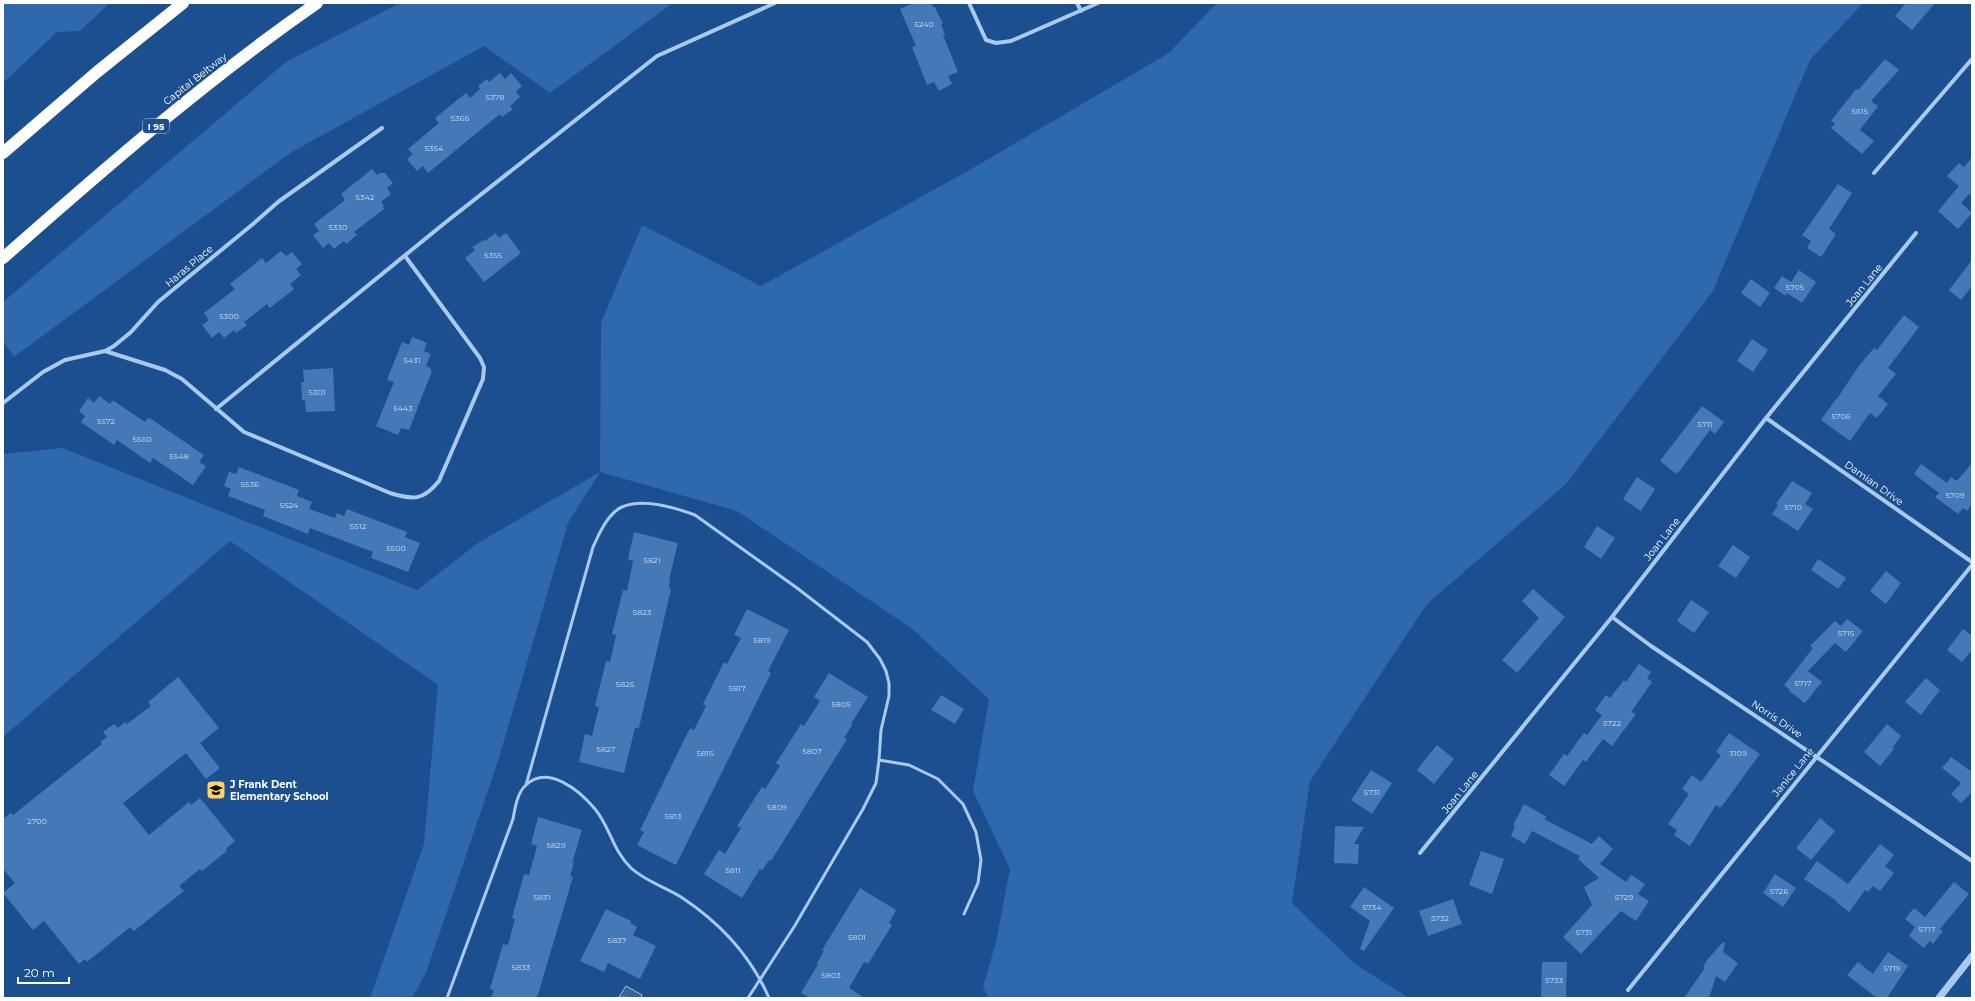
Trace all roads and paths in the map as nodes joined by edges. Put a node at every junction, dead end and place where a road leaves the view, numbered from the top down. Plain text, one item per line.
1 (183, 3) edge
2 (316, 3) edge
3 (775, 3) edge
4 (969, 3) edge
5 (1077, 3) edge
6 (1098, 3) edge
7 (1081, 10) junction
8 (1972, 59) edge
9 (382, 128) dead end
10 (3, 153) edge
11 (1874, 172) dead end
12 (1916, 233) dead end
13 (405, 256) junction
14 (3, 258) edge
15 (105, 351) junction
16 (3, 403) edge
17 (216, 409) junction
18 (1766, 418) junction
19 (1972, 563) edge
20 (1612, 617) junction
21 (1816, 755) junction
22 (880, 760) junction
23 (526, 785) junction
24 (1420, 854) dead end
25 (1972, 861) edge
26 (964, 914) dead end
27 (1972, 956) edge
28 (760, 977) junction
29 (1628, 990) dead end
30 (447, 998) edge
31 (748, 998) edge
32 (769, 998) edge
33 (1938, 998) edge

1 - 10 highway
2 - 14 highway, Capital Beltway / I 95
3 - 13 street
4 - 7 street
5 - 7 street
6 - 7 street
8 - 11 street
9 - 15 street, Haras Place
12 - 18 street, Joan Lane
13 - 17 street
13 - 17 street
15 - 16 street, Haras Place
15 - 17 street
18 - 19 street, Damian Drive
18 - 20 street, Joan Lane
19 - 21 street, Janice Lane
20 - 21 street, Norris Drive
20 - 24 street, Joan Lane
21 - 25 street, Norris Drive
21 - 29 street, Janice Lane
22 - 23 lane
22 - 26 lane
22 - 28 lane
23 - 28 lane
23 - 30 lane
27 - 33 street
28 - 31 lane
28 - 32 lane

